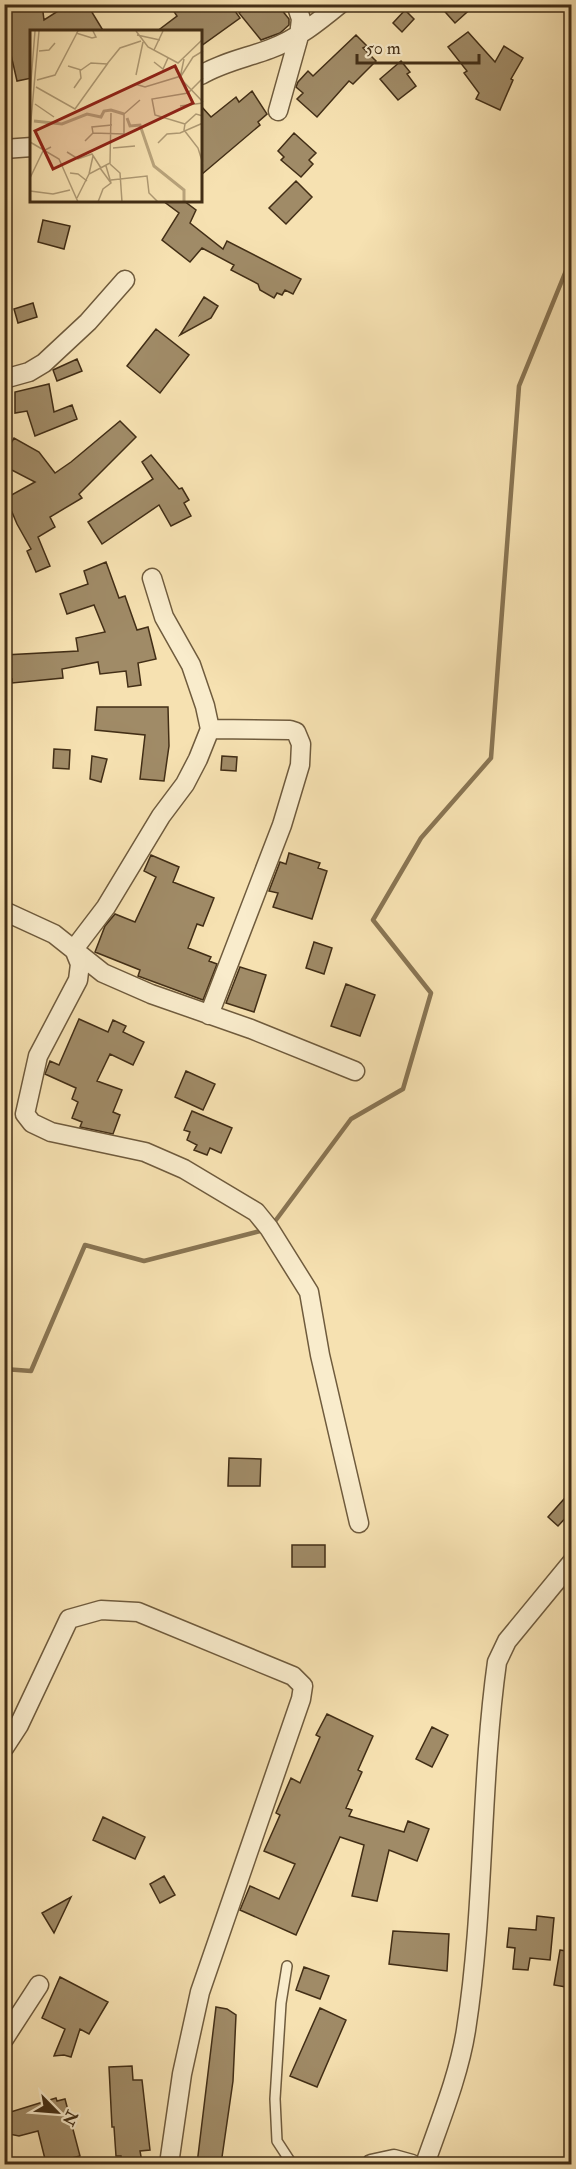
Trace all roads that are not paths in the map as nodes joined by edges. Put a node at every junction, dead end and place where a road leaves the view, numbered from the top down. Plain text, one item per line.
1 (296, 4) edge
2 (340, 4) edge
3 (299, 36) junction
4 (202, 74) edge
5 (278, 111) dead end
6 (30, 147) edge
7 (4, 149) edge
8 (125, 280) dead end
9 (4, 379) edge
10 (152, 578) dead end
11 (210, 729) junction
12 (4, 911) edge
13 (74, 949) junction
14 (209, 1015) junction
15 (355, 1071) dead end
16 (359, 1523) dead end
17 (572, 1562) edge
18 (4, 1748) edge
19 (287, 1966) dead end
20 (39, 1985) dead end
21 (4, 2038) edge
22 (169, 2164) edge
23 (292, 2164) edge
24 (371, 2164) edge
25 (412, 2164) edge
26 (425, 2164) edge

1 - 3 street
2 - 3 street
3 - 4 street
3 - 5 street
6 - 7 street
8 - 9 street
10 - 11 street
11 - 13 street
11 - 14 street
12 - 13 street
13 - 14 street
13 - 16 street
14 - 15 street
17 - 26 street
18 - 22 street
19 - 23 lane
20 - 21 street
24 - 25 street

